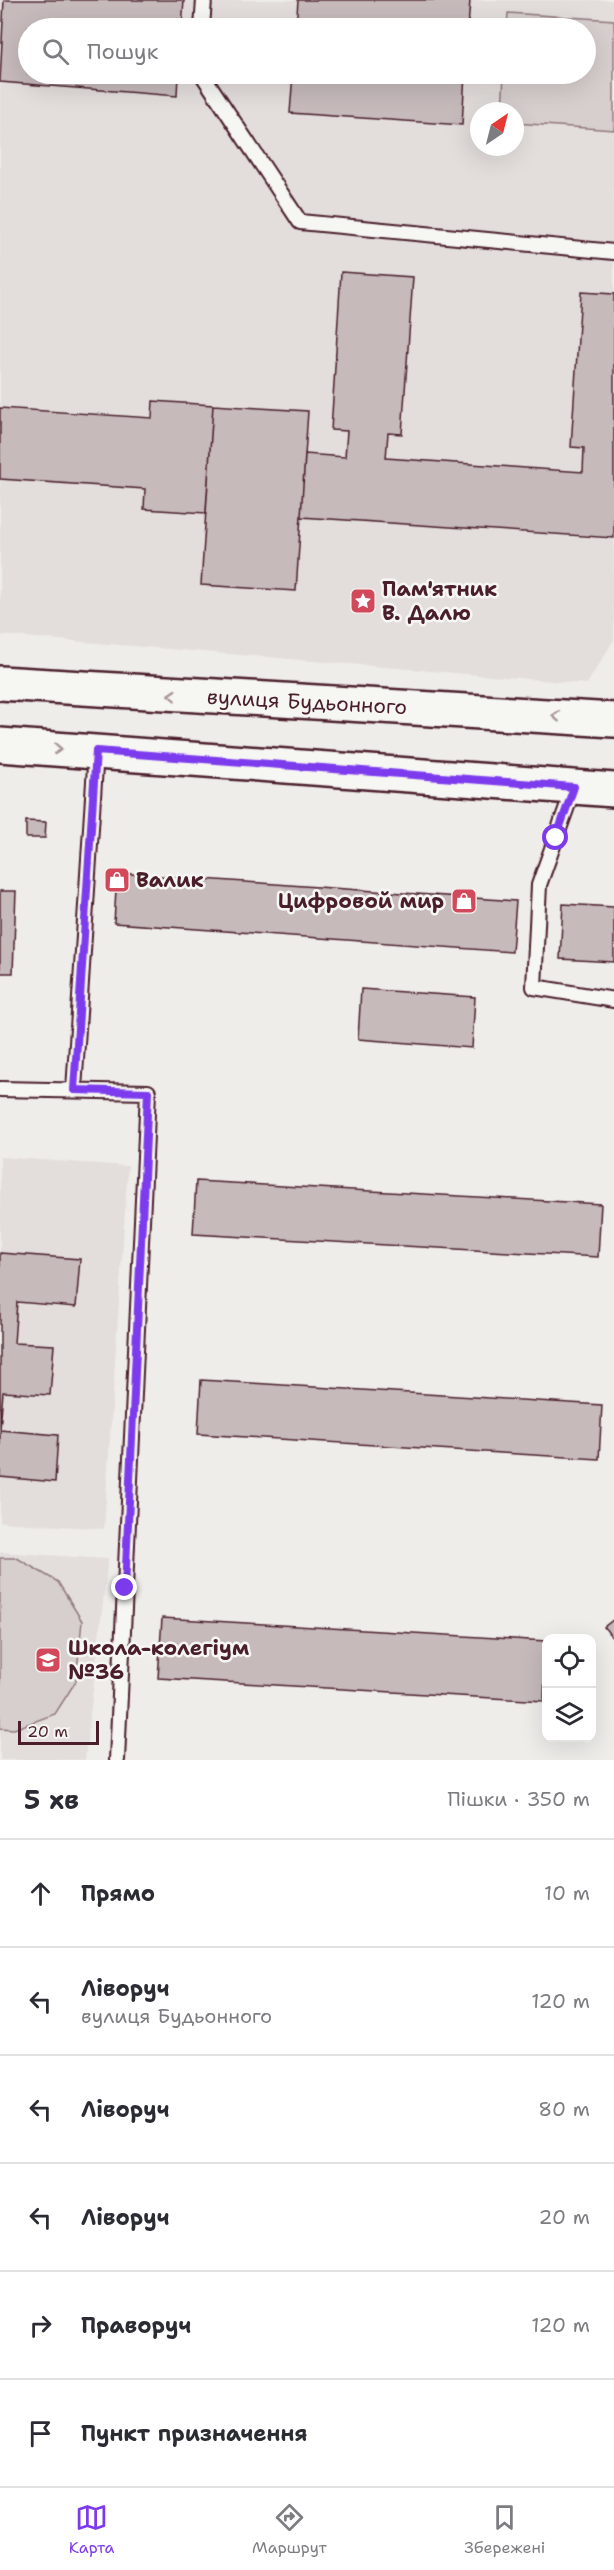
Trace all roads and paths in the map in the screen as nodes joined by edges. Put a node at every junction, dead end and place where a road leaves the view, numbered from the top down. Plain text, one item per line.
1 (204, 0) edge
2 (203, 18) edge
3 (209, 84) edge
4 (614, 252) edge
5 (0, 684) edge
6 (614, 720) edge
7 (0, 745) edge
8 (96, 751) junction
9 (574, 787) junction
10 (614, 790) edge
11 (614, 1000) edge
12 (0, 1089) edge
13 (74, 1090) junction
14 (117, 1760) edge

1 - 2 lane
3 - 4 lane
6 -> 5 main road, вулиця Будьонного
7 -> 8 main road
8 - 9 main road
8 - 13 lane
9 - 10 main road
9 - 11 lane
12 - 13 lane
13 - 14 lane

